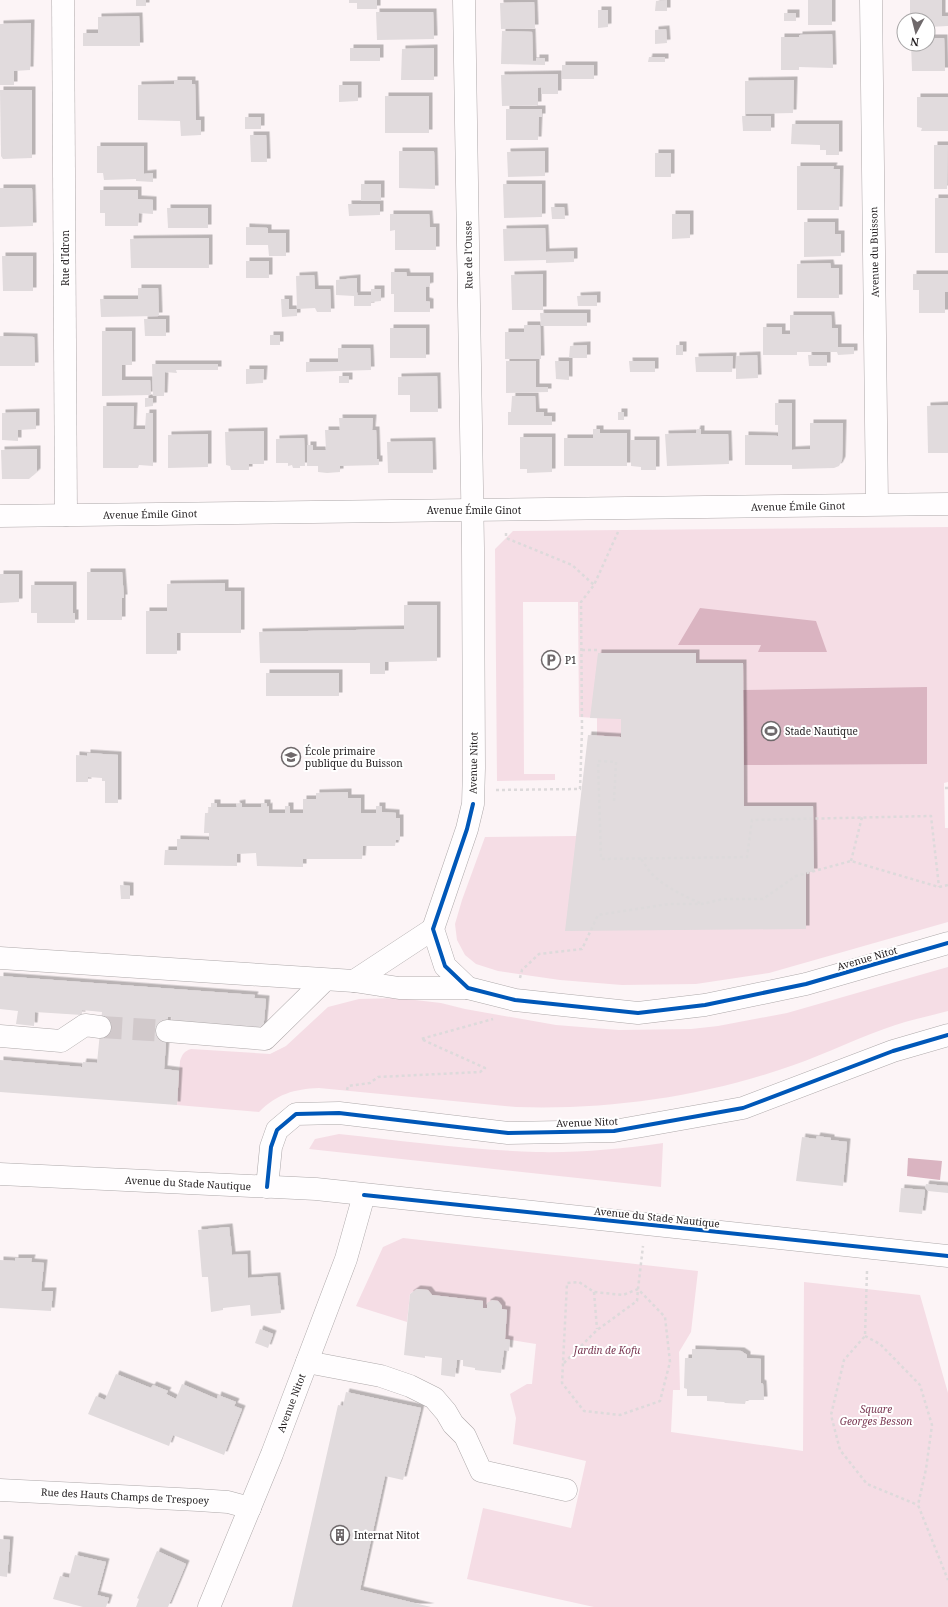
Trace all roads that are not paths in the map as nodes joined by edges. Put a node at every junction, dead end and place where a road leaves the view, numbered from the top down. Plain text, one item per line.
1 (63, 0) edge
2 (464, 0) edge
3 (871, 0) edge
4 (877, 504) junction
5 (948, 504) edge
6 (472, 510) junction
7 (66, 515) junction
8 (0, 516) edge
9 (433, 929) junction
10 (948, 943) edge
11 (0, 958) edge
12 (325, 980) junction
13 (354, 982) junction
14 (468, 988) junction
15 (100, 1027) tunnel mouth
16 (166, 1031) tunnel mouth
17 (948, 1035) edge
18 (0, 1036) edge
19 (0, 1174) edge
20 (267, 1187) junction
21 (364, 1194) junction
22 (948, 1256) edge
23 (307, 1362) junction
24 (0, 1490) edge
25 (566, 1490) dead end
26 (250, 1508) junction
27 (209, 1607) edge

1 - 7 street, Rue d'Idron
2 - 6 street, Rue de l'Ousse
3 - 4 street, Avenue du Buisson
4 - 5 street, Avenue Émile Ginot
4 - 6 street, Avenue Émile Ginot
6 - 7 street, Avenue Émile Ginot
6 - 9 street, Avenue Nitot
7 - 8 street, Avenue Émile Ginot
9 - 13 street
9 - 14 street, Avenue Nitot
10 - 14 street, Avenue Nitot
11 - 12 street
12 - 13 street
12 - 16 street
13 - 14 street
15 - 18 street
17 - 20 street, Avenue Nitot
19 - 20 street, Avenue du Stade Nautique
20 - 21 street, Avenue du Stade Nautique
21 - 22 street, Avenue du Stade Nautique
21 - 23 street, Avenue Nitot
23 - 25 street
23 - 26 street, Avenue Nitot
24 - 26 street, Rue des Hauts Champs de Trespoey
26 - 27 street, Avenue Nitot

